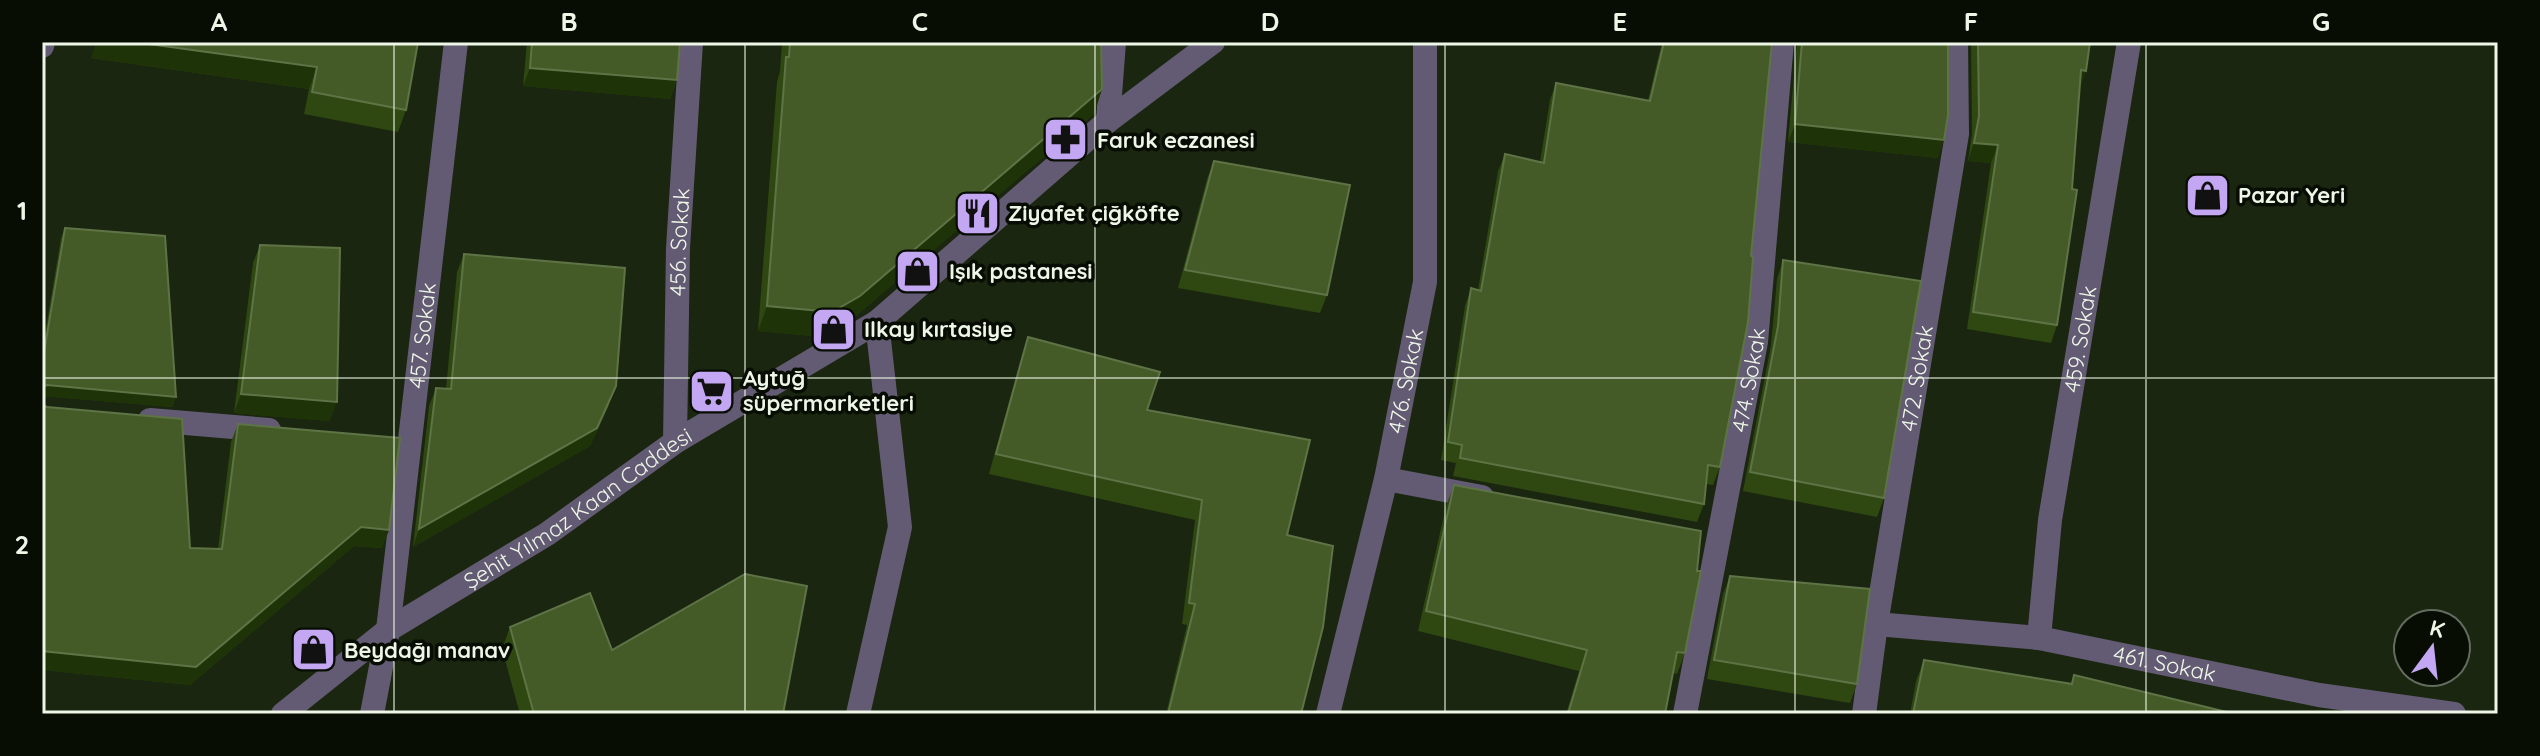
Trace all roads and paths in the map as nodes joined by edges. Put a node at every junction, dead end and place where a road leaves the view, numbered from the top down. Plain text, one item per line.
1 (456, 42) edge
2 (691, 42) edge
3 (1114, 42) edge
4 (1213, 42) edge
5 (1425, 42) edge
6 (1782, 42) edge
7 (1956, 42) edge
8 (2129, 42) edge
9 (1108, 121) junction
10 (877, 322) junction
11 (134, 419) edge
12 (288, 432) edge
13 (380, 440) edge
14 (675, 442) junction
15 (411, 443) junction
16 (1386, 479) junction
17 (1507, 501) edge
18 (1688, 536) edge
19 (1718, 541) junction
20 (1876, 624) junction
21 (388, 630) junction
22 (2039, 638) junction
23 (2318, 705) edge
24 (283, 714) edge
25 (372, 714) edge
26 (858, 714) edge
27 (1328, 714) edge
28 (1685, 714) edge
29 (1864, 714) edge
30 (2454, 714) edge

1 - 15 street, 457. Sokak
2 - 14 street, 456. Sokak
3 - 9 street
4 - 9 street, Şehit Yılmaz Kaan Caddesi
5 - 16 street, 476. Sokak
6 - 19 street, 474. Sokak
7 - 20 street, 472. Sokak
8 - 22 street, 459. Sokak
9 - 10 street, Şehit Yılmaz Kaan Caddesi
10 - 14 street, Şehit Yılmaz Kaan Caddesi
10 - 26 street
11 - 12 street
13 - 15 street
14 - 21 street, Şehit Yılmaz Kaan Caddesi
15 - 21 street, 457. Sokak
16 - 17 street
16 - 27 street, 476. Sokak
18 - 19 street
19 - 28 street, 474. Sokak
20 - 22 street, 461. Sokak
20 - 29 street, 472. Sokak
21 - 24 street, Şehit Yılmaz Kaan Caddesi
21 - 25 street, 457. Sokak
22 - 23 street, 461. Sokak
23 - 30 street, 461. Sokak

